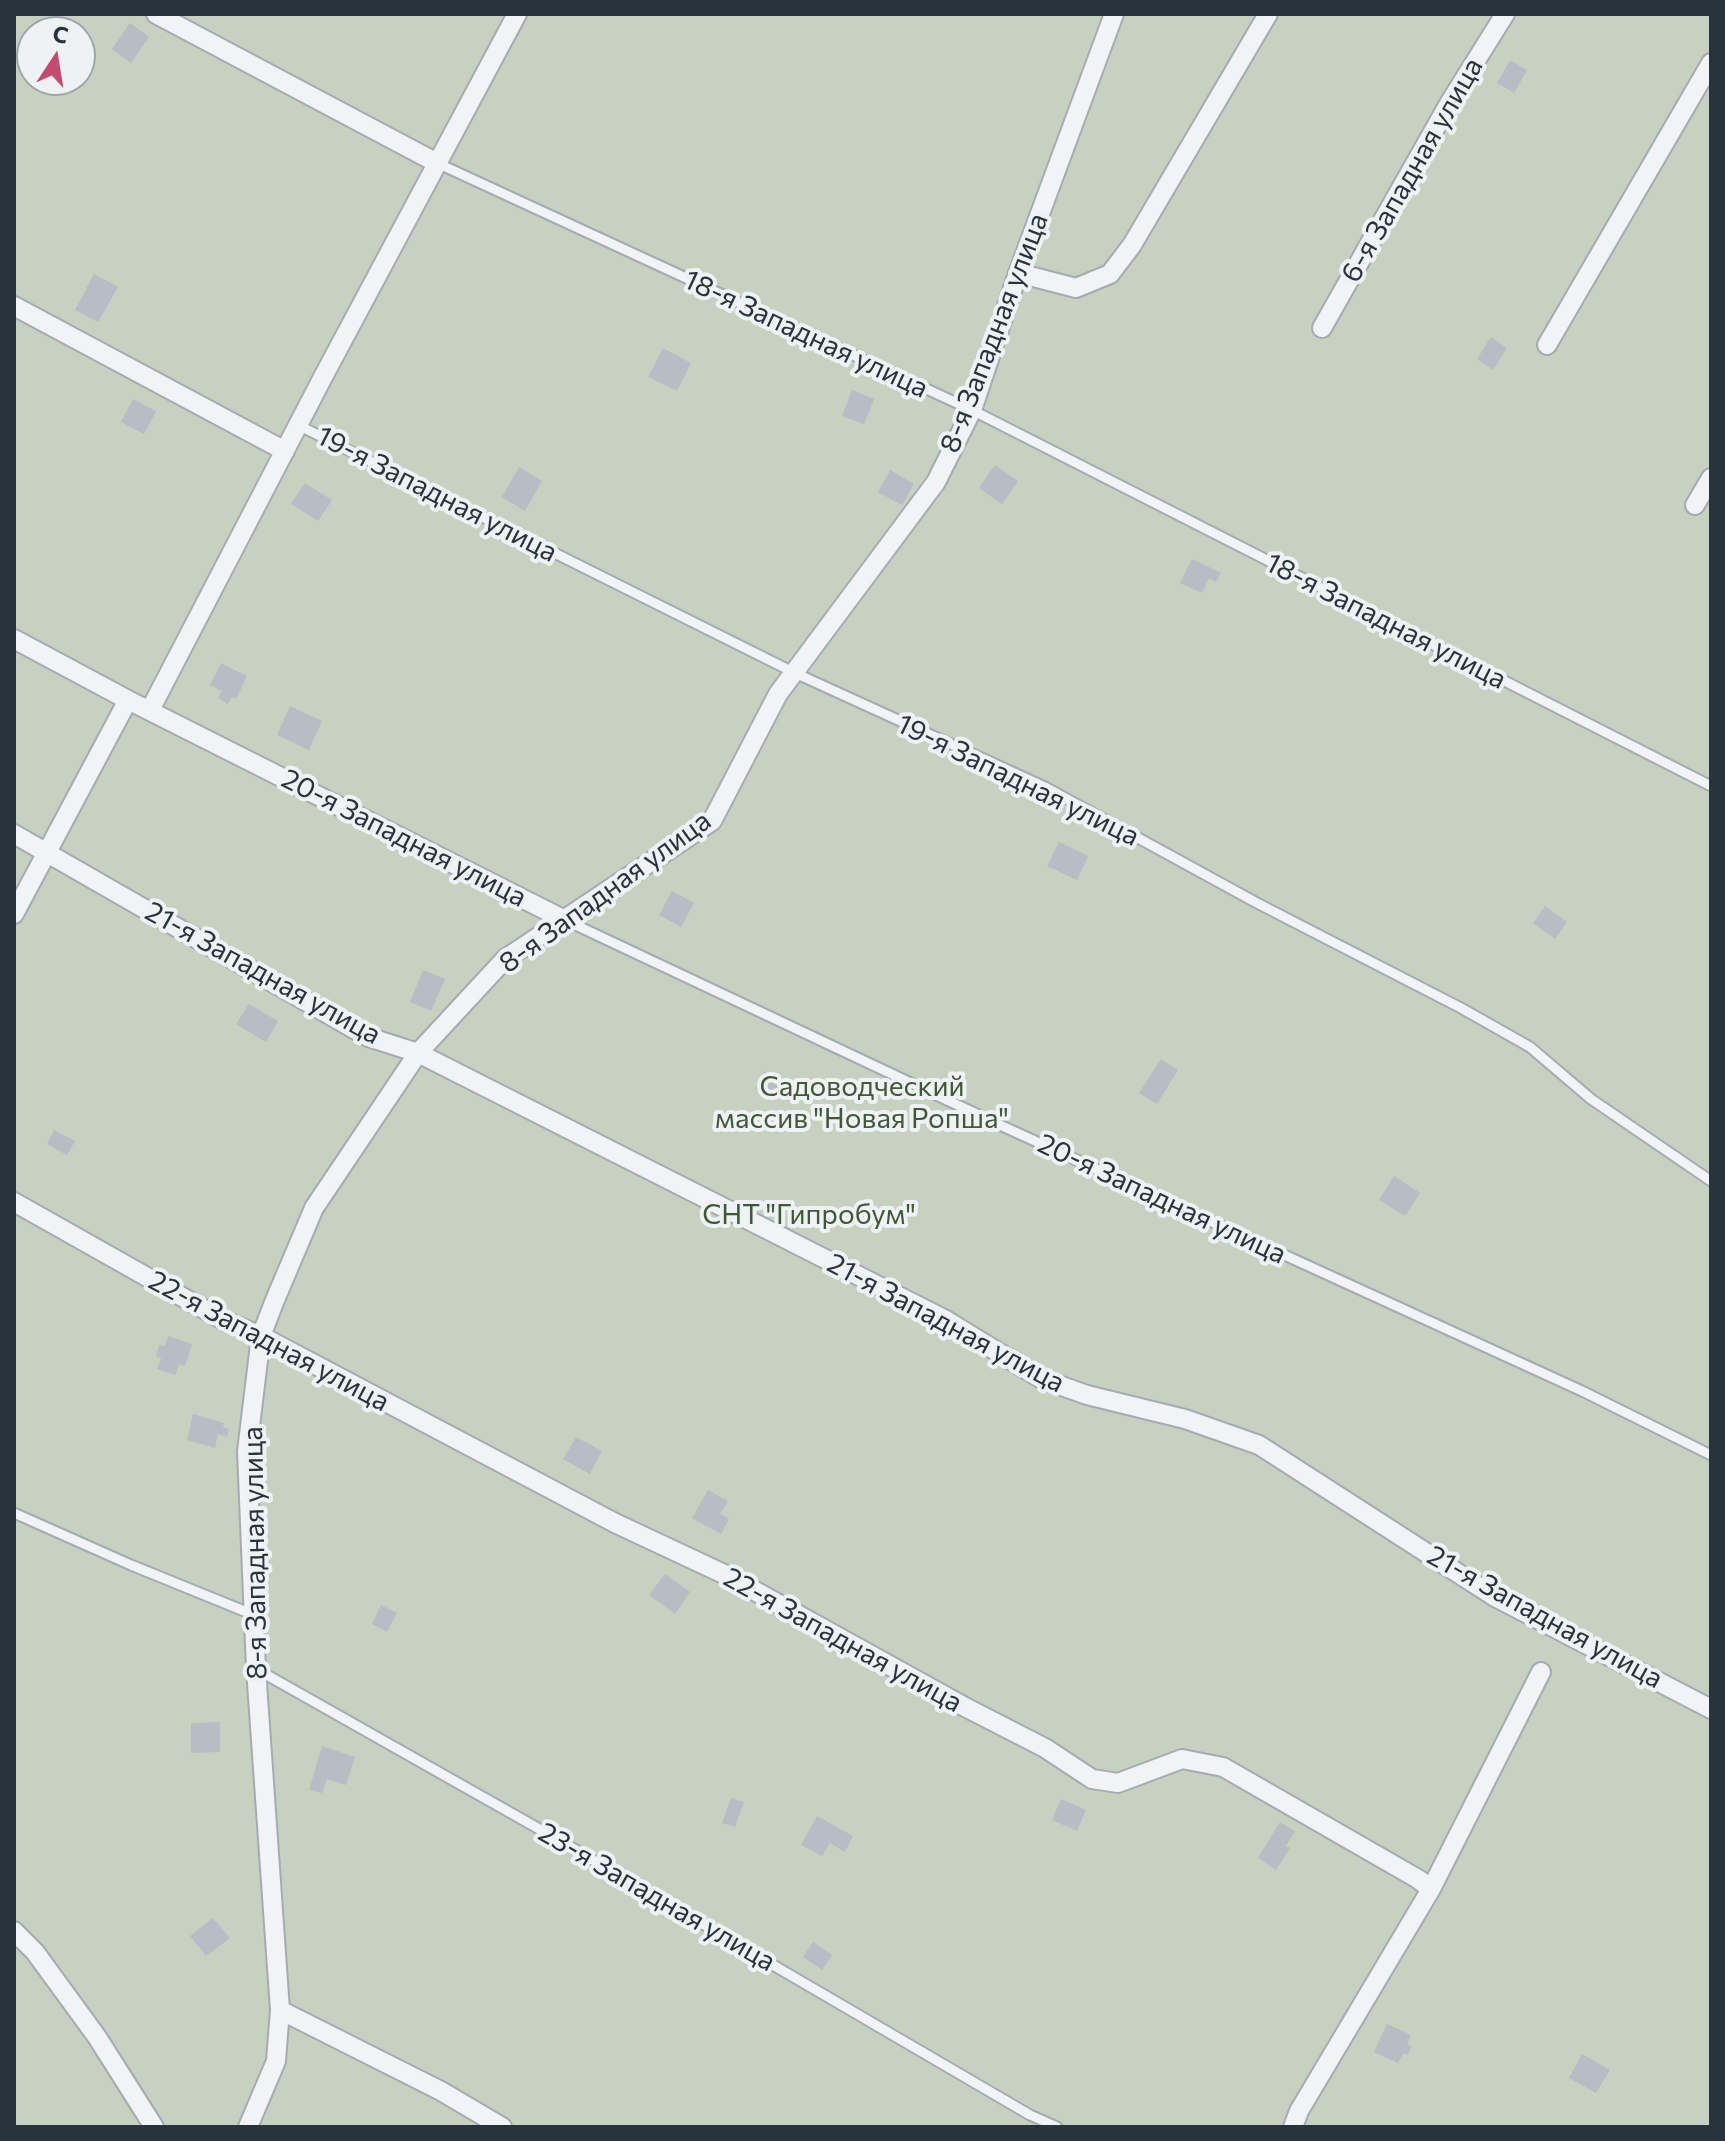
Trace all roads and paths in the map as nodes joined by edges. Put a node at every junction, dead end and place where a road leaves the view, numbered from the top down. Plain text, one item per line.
1 (156, 14) edge
2 (517, 14) edge
3 (1114, 14) edge
4 (1268, 14) edge
5 (1505, 14) edge
6 (1711, 63) edge
7 (437, 163) junction
8 (1018, 273) junction
9 (14, 306) edge
10 (1322, 328) dead end
11 (1547, 345) dead end
12 (972, 410) junction
13 (298, 425) junction
14 (285, 451) junction
15 (1711, 478) edge
16 (1695, 505) dead end
17 (14, 639) edge
18 (795, 673) junction
19 (128, 700) junction
20 (150, 710) junction
21 (1711, 786) edge
22 (14, 834) edge
23 (46, 851) junction
24 (14, 914) edge
25 (565, 920) junction
26 (418, 1053) junction
27 (1711, 1181) edge
28 (14, 1202) edge
29 (261, 1336) junction
30 (1711, 1455) edge
31 (14, 1513) edge
32 (254, 1615) junction
33 (256, 1669) junction
34 (1541, 1672) dead end
35 (1711, 1709) edge
36 (1431, 1889) junction
37 (14, 1931) edge
38 (280, 2010) junction
39 (154, 2127) edge
40 (248, 2127) edge
41 (502, 2127) edge
42 (1057, 2127) edge
43 (1293, 2127) edge

1 - 7 street, 18-я Западная улица
2 - 7 street
3 - 8 street, 8-я Западная улица
4 - 8 street
5 - 10 street, 6-я Западная улица
6 - 11 street
7 - 12 lane, 18-я Западная улица
7 - 13 street
8 - 12 street, 8-я Западная улица
9 - 14 street, 19-я Западная улица
12 - 18 street, 8-я Западная улица
12 - 21 lane, 18-я Западная улица
13 - 14 street
13 - 18 lane, 19-я Западная улица
14 - 20 street
15 - 16 street
17 - 19 street, 20-я Западная улица
18 - 25 street, 8-я Западная улица
18 - 27 lane, 19-я Западная улица
19 - 20 street, 20-я Западная улица
19 - 23 street
20 - 25 street, 20-я Западная улица
22 - 23 street, 21-я Западная улица
23 - 24 street
23 - 26 street, 21-я Западная улица
25 - 26 street, 8-я Западная улица
25 - 30 lane, 20-я Западная улица
26 - 29 street, 8-я Западная улица
26 - 35 street, 21-я Западная улица
28 - 29 street, 22-я Западная улица
29 - 32 street, 8-я Западная улица
29 - 36 street, 22-я Западная улица
31 - 32 lane
32 - 33 street, 8-я Западная улица
33 - 38 street, 8-я Западная улица
33 - 42 lane, 23-я Западная улица
34 - 36 street
36 - 43 street
37 - 39 street
38 - 40 street, 8-я Западная улица
38 - 41 street

